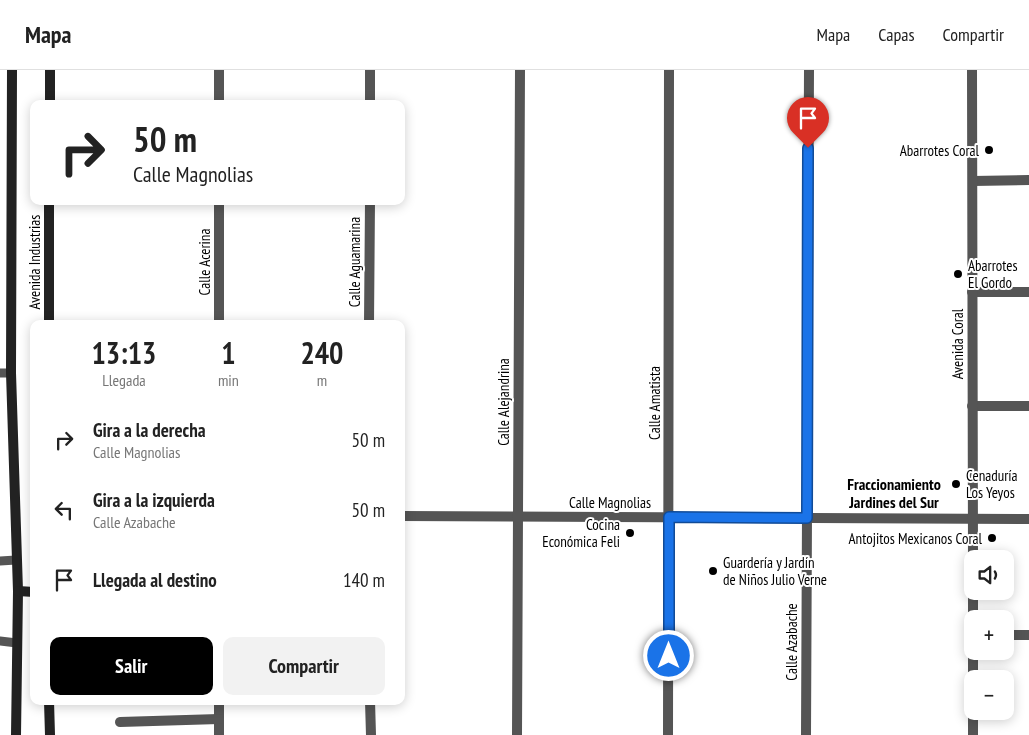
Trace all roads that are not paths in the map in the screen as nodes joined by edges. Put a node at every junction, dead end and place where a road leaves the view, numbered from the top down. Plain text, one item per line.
1 (12, 70) edge
2 (50, 70) edge
3 (219, 70) edge
4 (370, 70) edge
5 (520, 70) edge
6 (669, 70) edge
7 (809, 70) edge
8 (972, 70) edge
9 (50, 100) edge
10 (219, 100) edge
11 (370, 100) edge
12 (1029, 180) edge
13 (974, 181) junction
14 (49, 205) edge
15 (219, 205) edge
16 (370, 205) edge
17 (972, 292) junction
18 (1029, 292) edge
19 (49, 320) edge
20 (219, 320) edge
21 (369, 320) edge
22 (0, 373) edge
23 (12, 373) junction
24 (972, 406) junction
25 (1029, 406) edge
26 (405, 516) edge
27 (518, 516) junction
28 (669, 517) junction
29 (807, 518) junction
30 (973, 518) junction
31 (1029, 519) edge
32 (973, 550) edge
33 (16, 560) junction
34 (0, 561) edge
35 (18, 591) junction
36 (30, 592) edge
37 (1014, 635) edge
38 (1029, 635) edge
39 (0, 641) edge
40 (17, 643) junction
41 (49, 705) edge
42 (219, 705) edge
43 (370, 705) edge
44 (219, 719) junction
45 (973, 720) edge
46 (120, 722) dead end
47 (16, 735) edge
48 (50, 735) edge
49 (219, 735) edge
50 (371, 735) edge
51 (518, 735) edge
52 (668, 735) edge
53 (806, 735) edge
54 (973, 735) edge

1 - 23 main road, Avenida Industrias
2 - 9 main road
3 - 10 street
4 - 11 street
5 - 27 street, Calle Alejandrina
6 - 28 street, Calle Amatista
7 - 29 street, Calle Azabache
8 - 13 street, Avenida Coral
12 - 13 street
13 - 17 street, Avenida Coral
14 - 19 main road, Avenida Industrias
15 - 20 street, Calle Acerina
16 - 21 street, Calle Aguamarina
17 - 18 street
17 - 24 street, Avenida Coral
22 - 23 lane
23 - 33 main road, Avenida Industrias
24 - 25 street
24 - 30 street, Avenida Coral
26 - 27 street, Calle Magnolias
27 - 28 street, Calle Magnolias
27 - 51 street, Calle Alejandrina
28 - 29 street, Calle Magnolias
28 - 52 street, Calle Amatista
29 - 30 street, Calle Magnolias
29 - 53 street, Calle Azabache
30 - 31 street, Calle Magnolias
30 - 32 street, Avenida Coral
33 - 34 lane
33 - 35 main road, Avenida Industrias
35 - 36 main road
35 - 40 main road, Avenida Industrias
37 - 38 street
39 - 40 lane
40 - 47 main road, Avenida Industrias
41 - 48 main road
42 - 44 street
43 - 50 street
44 - 46 street
44 - 49 street
45 - 54 street

